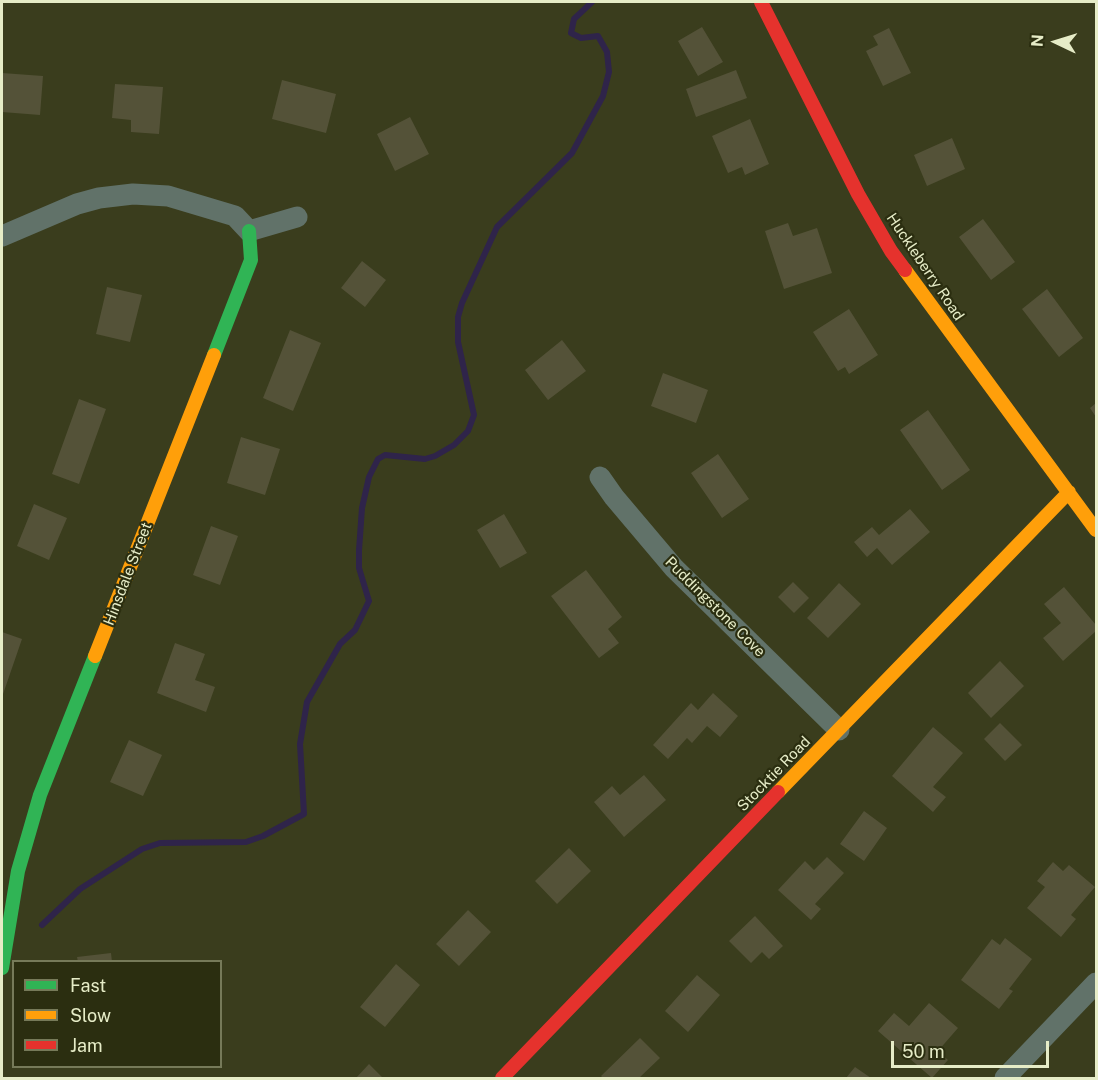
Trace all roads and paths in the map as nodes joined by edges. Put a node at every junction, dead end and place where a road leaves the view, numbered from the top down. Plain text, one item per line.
1 (761, 2) edge
2 (297, 217) dead end
3 (249, 231) junction
4 (2, 236) edge
5 (600, 477) dead end
6 (1069, 492) junction
7 (1096, 530) edge
8 (839, 730) junction
9 (2, 968) edge
10 (1096, 983) edge
11 (502, 1078) edge
12 (1005, 1078) edge

1 - 6 street, Huckleberry Road
2 - 3 street
3 - 4 street
3 - 9 street, Hinsdale Street
5 - 8 street, Puddingstone Cove
6 - 7 street, Huckleberry Road
6 - 8 street, Stocktie Road
8 - 11 street, Stocktie Road
10 - 12 street

